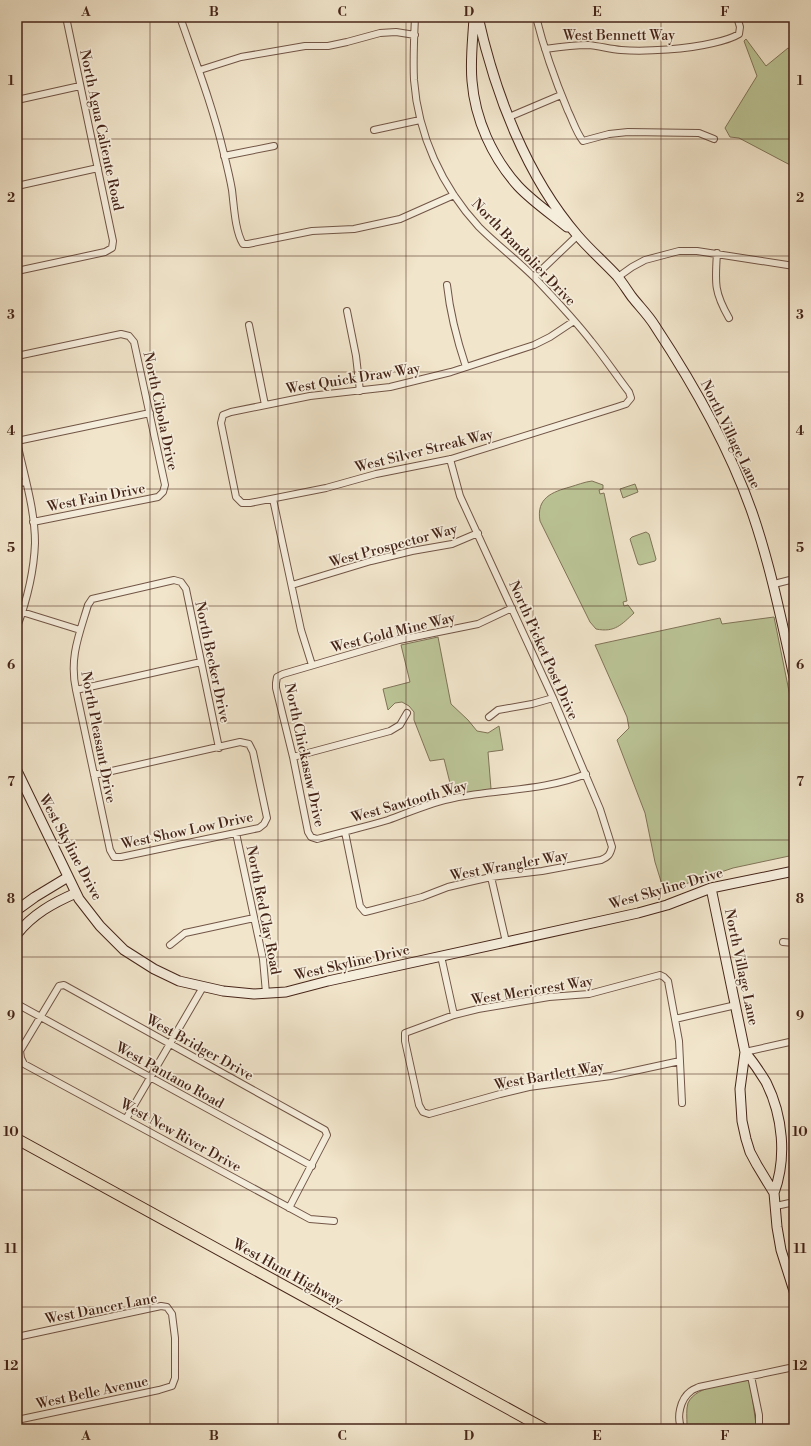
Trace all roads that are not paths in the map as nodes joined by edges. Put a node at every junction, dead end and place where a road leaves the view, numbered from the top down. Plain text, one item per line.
1 (66, 17) edge
2 (180, 17) edge
3 (415, 17) edge
4 (474, 17) edge
5 (478, 17) edge
6 (536, 17) edge
7 (737, 17) edge
8 (415, 35) junction
9 (545, 49) junction
10 (200, 70) junction
11 (80, 86) junction
12 (561, 95) junction
13 (17, 100) edge
14 (509, 117) junction
15 (420, 120) junction
16 (374, 130) dead end
17 (714, 139) dead end
18 (274, 146) dead end
19 (224, 156) junction
20 (98, 168) junction
21 (17, 186) edge
22 (454, 195) junction
23 (578, 235) junction
24 (717, 253) junction
25 (794, 266) edge
26 (17, 271) edge
27 (534, 277) junction
28 (618, 278) junction
29 (447, 284) dead end
30 (347, 311) dead end
31 (729, 318) dead end
32 (574, 321) junction
33 (249, 325) dead end
34 (17, 356) edge
35 (466, 367) junction
36 (360, 391) junction
37 (631, 398) joint
38 (265, 405) junction
39 (150, 413) junction
40 (17, 442) edge
41 (450, 459) junction
42 (26, 482) junction
43 (17, 483) edge
44 (163, 492) joint
45 (274, 499) junction
46 (242, 503) joint
47 (33, 522) junction
48 (478, 533) junction
49 (794, 579) edge
50 (181, 582) joint
51 (774, 584) junction
52 (292, 586) junction
53 (512, 608) junction
54 (22, 612) junction
55 (17, 627) edge
56 (80, 630) junction
57 (201, 662) junction
58 (312, 665) junction
59 (277, 677) joint
60 (794, 677) edge
61 (76, 690) junction
62 (553, 698) junction
63 (407, 713) dead end
64 (489, 717) dead end
65 (219, 748) junction
66 (293, 757) junction
67 (17, 772) edge
68 (586, 774) junction
69 (94, 775) junction
70 (345, 832) junction
71 (236, 833) junction
72 (311, 837) joint
73 (610, 853) joint
74 (114, 857) joint
75 (794, 870) edge
76 (68, 877) junction
77 (491, 877) junction
78 (711, 888) junction
79 (76, 893) junction
80 (17, 910) edge
81 (254, 918) junction
82 (17, 934) edge
83 (506, 942) junction
84 (783, 942) dead end
85 (794, 942) edge
86 (170, 945) dead end
87 (441, 956) junction
88 (203, 987) junction
89 (266, 993) junction
90 (17, 1004) edge
91 (736, 1005) junction
92 (454, 1015) junction
93 (40, 1016) junction
94 (675, 1019) junction
95 (794, 1041) edge
96 (170, 1044) junction
97 (745, 1052) junction
98 (680, 1061) junction
99 (150, 1077) junction
100 (682, 1103) dead end
101 (423, 1112) joint
102 (126, 1119) junction
103 (17, 1139) edge
104 (312, 1166) junction
105 (774, 1193) junction
106 (794, 1202) edge
107 (776, 1206) junction
108 (289, 1208) junction
109 (334, 1221) dead end
110 (794, 1291) edge
111 (17, 1338) edge
112 (794, 1367) edge
113 (751, 1376) junction
114 (172, 1386) joint
115 (17, 1420) edge
116 (545, 1429) edge
117 (682, 1429) edge
118 (759, 1429) edge

1 - 11 street, North Agua Caliente Road
2 - 10 street
3 - 8 street, North Bandolier Drive
4 - 23 street, North Village Lane
5 - 14 street, North Village Lane
6 - 9 street
7 - 9 street, West Bennett Way
8 - 10 street
8 - 15 street, North Bandolier Drive
9 - 12 street
10 - 19 street
11 - 13 street
11 - 20 street, North Agua Caliente Road
12 - 14 street
12 - 17 street
14 - 23 street, North Village Lane
15 - 16 street
15 - 22 street, North Bandolier Drive
18 - 19 street
19 - 22 street
20 - 21 street
20 - 26 street, North Agua Caliente Road
22 - 27 street, North Bandolier Drive
23 - 27 street
23 - 28 street, North Village Lane
24 - 25 street
24 - 28 street
24 - 31 street
27 - 32 street, North Bandolier Drive
28 - 51 street, North Village Lane
29 - 35 street
30 - 36 street
32 - 35 street, West Quick Draw Way
32 - 37 street, North Bandolier Drive
33 - 38 street
34 - 39 street, North Cibola Drive
35 - 36 street, West Quick Draw Way
36 - 38 street, West Quick Draw Way
37 - 41 street, West Silver Streak Way
38 - 46 street, West Quick Draw Way
39 - 40 street
39 - 44 street, North Cibola Drive
40 - 42 street
41 - 45 street, West Silver Streak Way
41 - 48 street, North Picket Post Drive
42 - 43 street
42 - 47 street
44 - 47 street, West Fain Drive
45 - 46 street, West Silver Streak Way
45 - 52 street
47 - 54 street
48 - 52 street, West Prospector Way
48 - 53 street, North Picket Post Drive
49 - 51 street
50 - 56 street, North Pleasant Drive
50 - 57 street, North Becker Drive
51 - 60 street, North Village Lane
52 - 58 street
53 - 58 street, West Gold Mine Way
53 - 62 street, North Picket Post Drive
54 - 55 street
54 - 56 street
56 - 61 street, North Pleasant Drive
57 - 61 street
57 - 65 street, North Becker Drive
58 - 59 street, West Gold Mine Way
59 - 66 street, North Chickasaw Drive
61 - 69 street, North Pleasant Drive
62 - 64 street
62 - 68 street, North Picket Post Drive
63 - 66 street
65 - 69 street
65 - 71 street, West Show Low Drive
66 - 72 street, North Chickasaw Drive
67 - 76 street, West Skyline Drive
68 - 70 street, West Sawtooth Way
68 - 73 street, North Picket Post Drive
69 - 74 street, North Pleasant Drive
70 - 72 street, West Sawtooth Way
70 - 77 street, West Wrangler Way
71 - 74 street, West Show Low Drive
71 - 81 street, North Red Clay Road
73 - 77 street, West Wrangler Way
75 - 78 street, West Skyline Drive
76 - 79 street, West Skyline Drive
76 - 80 street
77 - 83 street
78 - 83 street, West Skyline Drive
78 - 91 street, North Village Lane
79 - 82 street
79 - 88 street, West Skyline Drive
81 - 86 street
81 - 89 street, North Red Clay Road
83 - 87 street, West Skyline Drive
84 - 85 street
87 - 89 street, West Skyline Drive
87 - 92 street
88 - 89 street, West Skyline Drive
88 - 96 street
90 - 93 street, West Pantano Road
91 - 94 street
91 - 97 street, North Village Lane
92 - 94 street, West Mericrest Way
92 - 101 street, West Mericrest Way
93 - 96 street, West Bridger Drive
93 - 99 street, West Pantano Road
93 - 102 street, West New River Drive
94 - 98 street
95 - 97 street
96 - 99 street
96 - 104 street, West Bridger Drive
97 - 105 street, North Village Lane
97 - 105 street, North Village Lane
98 - 100 street
98 - 101 street, West Bartlett Way
99 - 102 street
99 - 104 street, West Pantano Road
102 - 108 street, West New River Drive
103 - 116 main road, West Hunt Highway
104 - 108 street
105 - 107 street, North Village Lane
106 - 107 street
107 - 110 street, North Village Lane
108 - 109 street, West New River Drive
111 - 114 street, West Dancer Lane
112 - 113 street
113 - 117 street
113 - 118 street
114 - 115 street, West Belle Avenue

